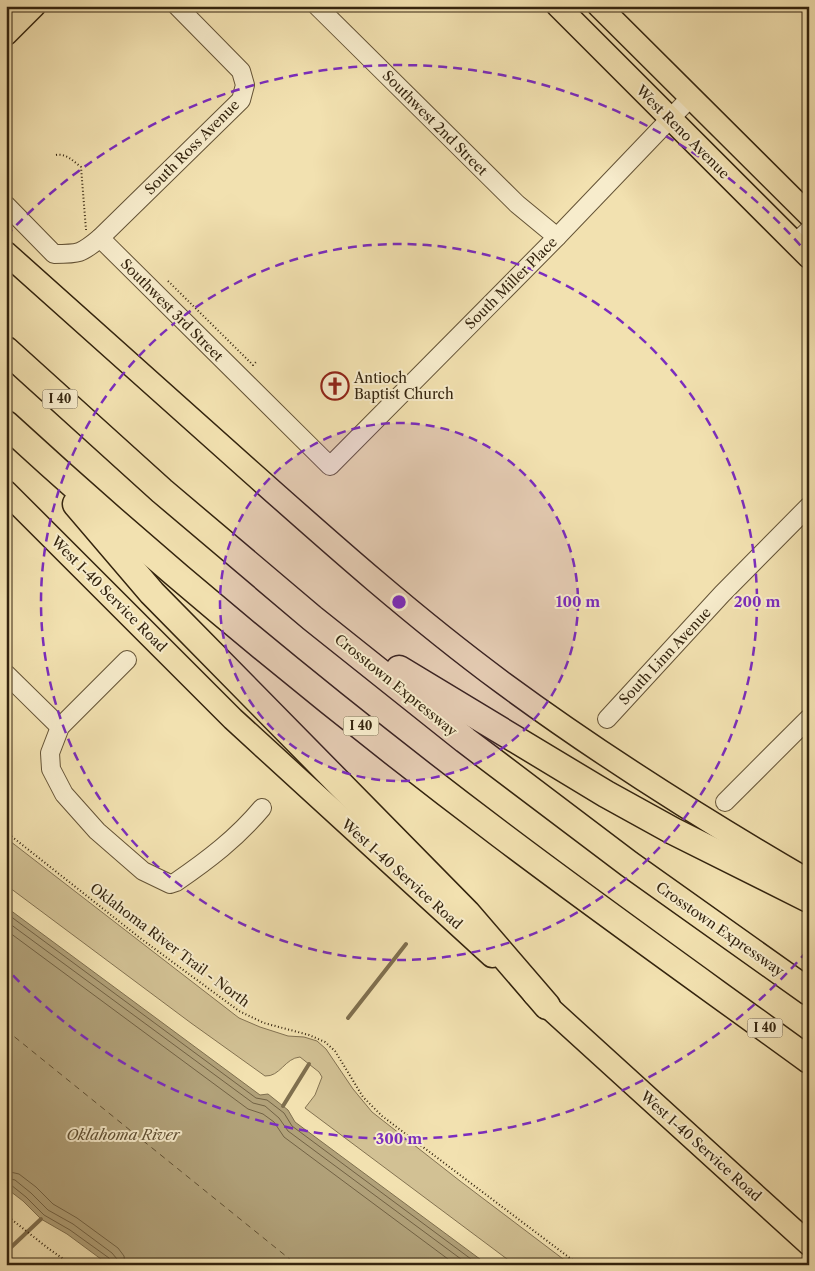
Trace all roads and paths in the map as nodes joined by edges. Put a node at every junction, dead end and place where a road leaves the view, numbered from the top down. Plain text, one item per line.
1 (34, 6) edge
2 (177, 6) edge
3 (317, 6) edge
4 (558, 6) edge
5 (599, 6) edge
6 (6, 34) edge
7 (690, 98) junction
8 (670, 118) junction
9 (56, 155) dead end
10 (6, 205) edge
11 (809, 216) edge
12 (557, 237) junction
13 (95, 242) junction
14 (804, 244) edge
15 (6, 253) edge
16 (168, 281) dead end
17 (6, 350) edge
18 (257, 361) dead end
19 (12, 429) edge
20 (330, 466) joint
21 (6, 492) edge
22 (809, 506) edge
23 (312, 618) junction
24 (127, 660) dead end
25 (6, 674) edge
26 (809, 718) edge
27 (606, 720) dead end
28 (60, 727) junction
29 (725, 802) dead end
30 (262, 808) dead end
31 (6, 832) edge
32 (809, 881) edge
33 (809, 899) edge
34 (805, 989) edge
35 (548, 1006) junction
36 (809, 1060) edge
37 (6, 1215) edge
38 (809, 1244) edge
39 (72, 1265) edge
40 (579, 1265) edge

1 - 6 main road
2 - 13 street, South Ross Avenue
3 - 12 street, Southwest 2nd Street
4 - 8 main road, West Reno Avenue
5 - 7 main road
7 - 8 street, South Miller Place
7 - 11 main road
8 - 12 street, South Miller Place
8 - 14 main road, West Reno Avenue
9 - 13 path
10 - 13 street
12 - 20 street, South Miller Place
13 - 20 street, Southwest 3rd Street
15 - 32 main road
16 - 18 path
17 - 23 highway, Crosstown Expressway / I 40
19 - 35 highway
19 - 36 highway, I 40
21 - 35 main road, West I-40 Service Road
22 - 27 street, South Linn Avenue
23 - 33 highway
23 - 34 highway, Crosstown Expressway / I 40
24 - 28 street
25 - 28 street
26 - 29 street
28 - 30 street
31 - 40 path, Oklahoma River Trail - North
35 - 38 main road, West I-40 Service Road
37 - 39 path

